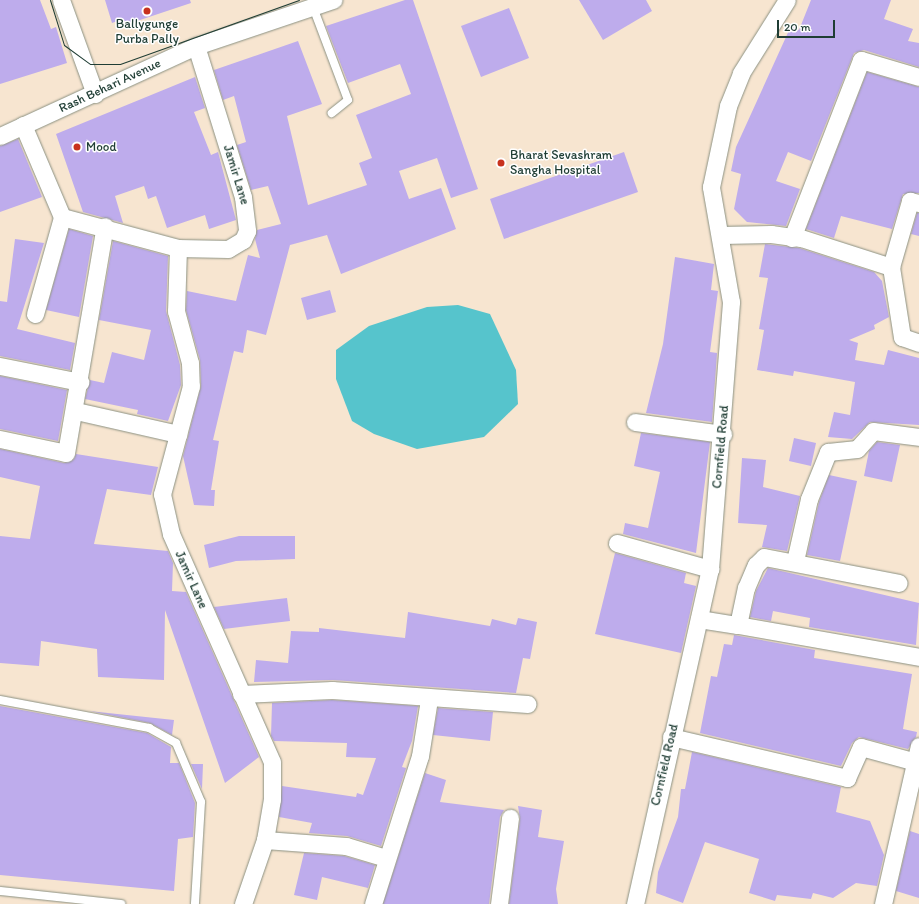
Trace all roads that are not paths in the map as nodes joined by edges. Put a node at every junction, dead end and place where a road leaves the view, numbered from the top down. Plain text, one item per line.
1 (61, 0) edge
2 (333, 0) edge
3 (787, 0) edge
4 (313, 7) junction
5 (196, 46) junction
6 (919, 77) edge
7 (95, 94) junction
8 (332, 113) dead end
9 (22, 125) junction
10 (0, 136) edge
11 (919, 203) edge
12 (62, 217) junction
13 (105, 226) junction
14 (722, 235) junction
15 (792, 238) junction
16 (178, 248) junction
17 (891, 267) junction
18 (35, 314) dead end
19 (919, 343) edge
20 (0, 366) edge
21 (80, 382) junction
22 (76, 411) junction
23 (635, 422) dead end
24 (178, 434) junction
25 (723, 434) junction
26 (919, 437) edge
27 (0, 439) edge
28 (617, 543) dead end
29 (795, 560) junction
30 (710, 569) junction
31 (899, 582) dead end
32 (699, 619) junction
33 (738, 625) junction
34 (919, 657) edge
35 (241, 694) junction
36 (429, 699) junction
37 (0, 700) edge
38 (527, 704) dead end
39 (671, 737) junction
40 (917, 754) edge
41 (510, 818) dead end
42 (264, 840) junction
43 (386, 858) junction
44 (0, 891) edge
45 (121, 904) edge
46 (195, 904) edge
47 (243, 904) edge
48 (373, 904) edge
49 (499, 904) edge
50 (635, 904) edge
51 (883, 904) edge

1 - 7 street
2 - 4 street, Rash Behari Avenue
3 - 14 street, Cornfield Road
4 - 5 street, Rash Behari Avenue
4 - 8 lane
5 - 7 street, Rash Behari Avenue
5 - 16 street, Jamir Lane
6 - 15 street
7 - 9 street, Rash Behari Avenue
9 - 10 street, Rash Behari Avenue
9 - 12 street
11 - 17 street
12 - 13 street, Jamir Lane
12 - 18 street
13 - 16 street, Jamir Lane
13 - 21 street
14 - 15 street
14 - 25 street, Cornfield Road
15 - 17 street
16 - 24 street, Jamir Lane
17 - 19 street
20 - 21 street
21 - 22 street
22 - 24 street
22 - 27 street
23 - 25 street
24 - 35 street, Jamir Lane
25 - 30 street, Cornfield Road
26 - 29 street
28 - 30 street
29 - 31 street
29 - 33 street
30 - 32 street, Cornfield Road
32 - 33 street
32 - 39 street, Cornfield Road
33 - 34 street
35 - 36 street
35 - 42 street, Jamir Lane
36 - 38 street
36 - 43 street
37 - 46 lane
39 - 40 street
39 - 50 street, Cornfield Road
40 - 51 street
41 - 49 street
42 - 43 street
42 - 47 street, Jamir Lane
43 - 48 street
44 - 45 lane

